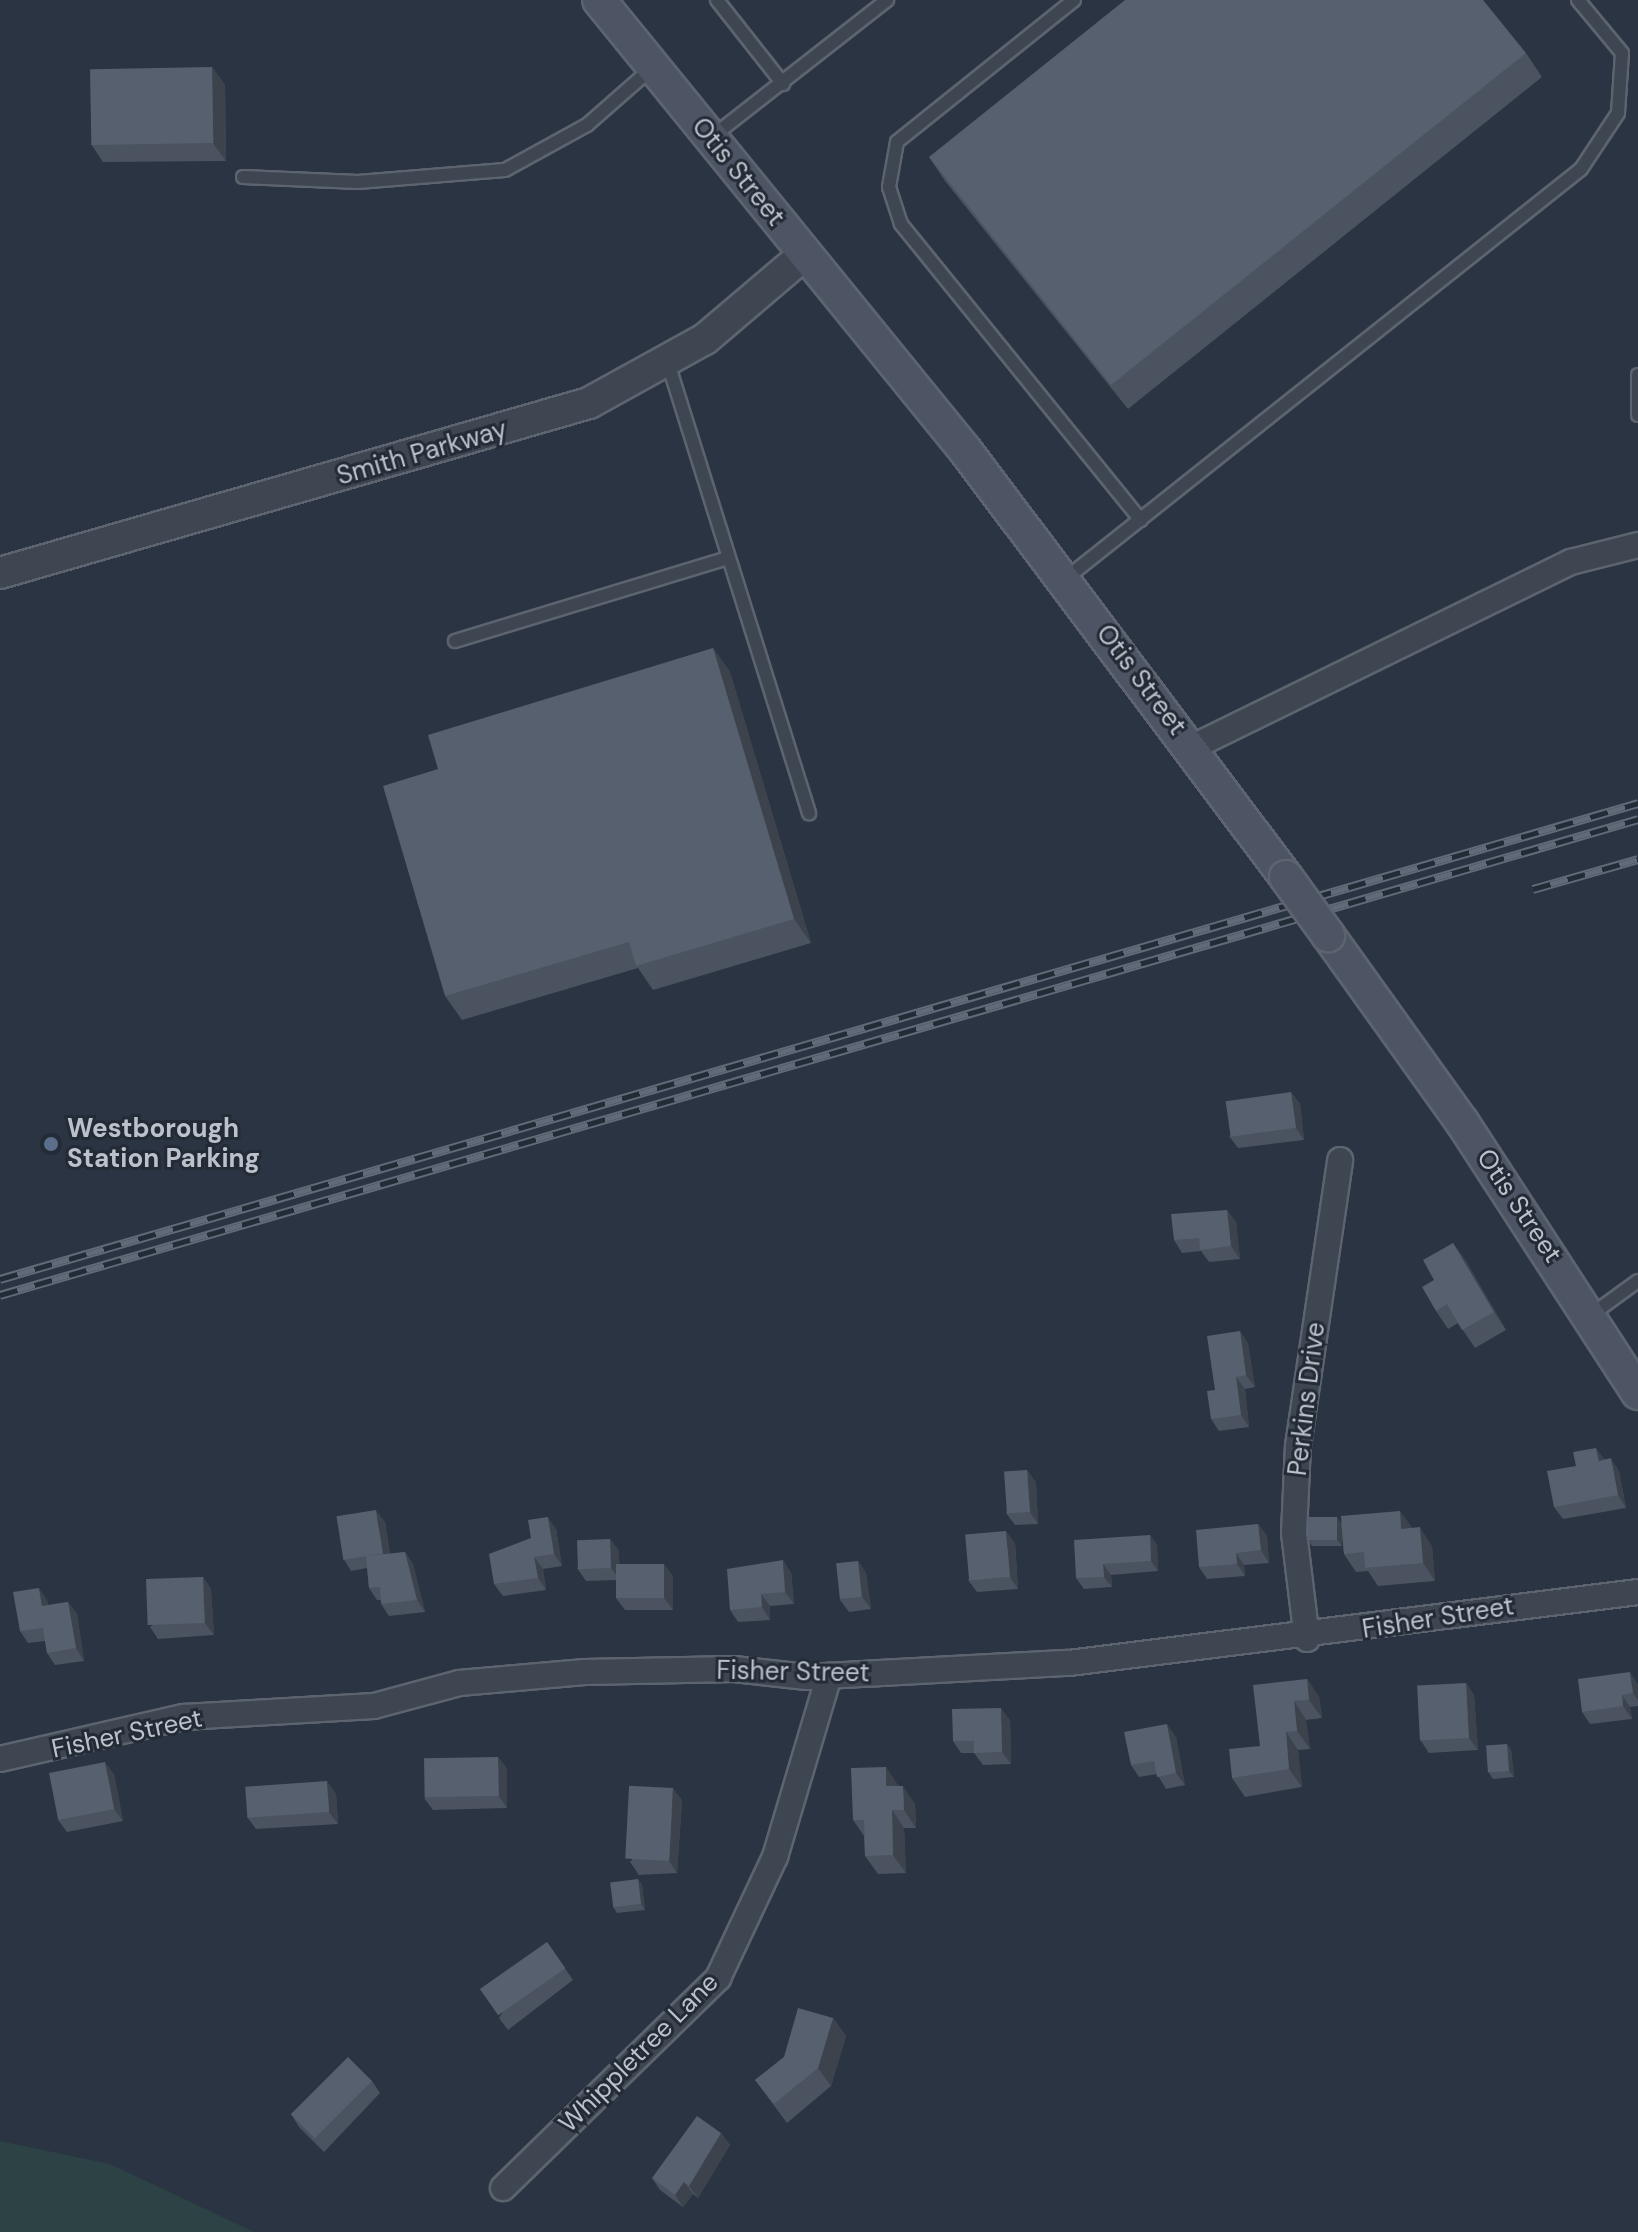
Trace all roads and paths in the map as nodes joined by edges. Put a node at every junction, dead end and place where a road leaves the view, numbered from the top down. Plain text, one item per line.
1 (599, 0) edge
2 (717, 0) edge
3 (887, 0) edge
4 (1074, 0) edge
5 (1578, 0) edge
6 (653, 67) junction
7 (783, 84) junction
8 (710, 138) junction
9 (243, 177) dead end
10 (805, 254) junction
11 (668, 363) junction
12 (1638, 375) edge
13 (1638, 415) edge
14 (1141, 520) junction
15 (1638, 545) edge
16 (729, 558) junction
17 (0, 573) edge
18 (1064, 580) junction
19 (455, 641) dead end
20 (1193, 747) junction
21 (809, 813) dead end
22 (1340, 1160) dead end
23 (1638, 1281) edge
24 (1591, 1315) junction
25 (1638, 1393) edge
26 (1638, 1592) edge
27 (1307, 1639) junction
28 (829, 1676) junction
29 (0, 1759) edge
30 (503, 2188) dead end

1 - 6 main road, Otis Street
2 - 7 lane
3 - 7 lane
4 - 14 lane
5 - 14 lane
6 - 8 main road, Otis Street
6 - 9 lane
7 - 8 lane
8 - 10 main road, Otis Street
10 - 11 street, Smith Parkway
10 - 18 main road, Otis Street
11 - 16 lane
11 - 17 street, Smith Parkway
12 - 13 lane
14 - 18 lane
15 - 20 street
16 - 19 lane
16 - 21 lane
18 - 20 main road, Otis Street
20 - 24 main road, Otis Street, bridge
22 - 27 street, Perkins Drive
23 - 24 lane
24 - 25 main road, Otis Street
26 - 27 street, Fisher Street
27 - 28 street, Fisher Street
28 - 29 street, Fisher Street
28 - 30 street, Whippletree Lane

